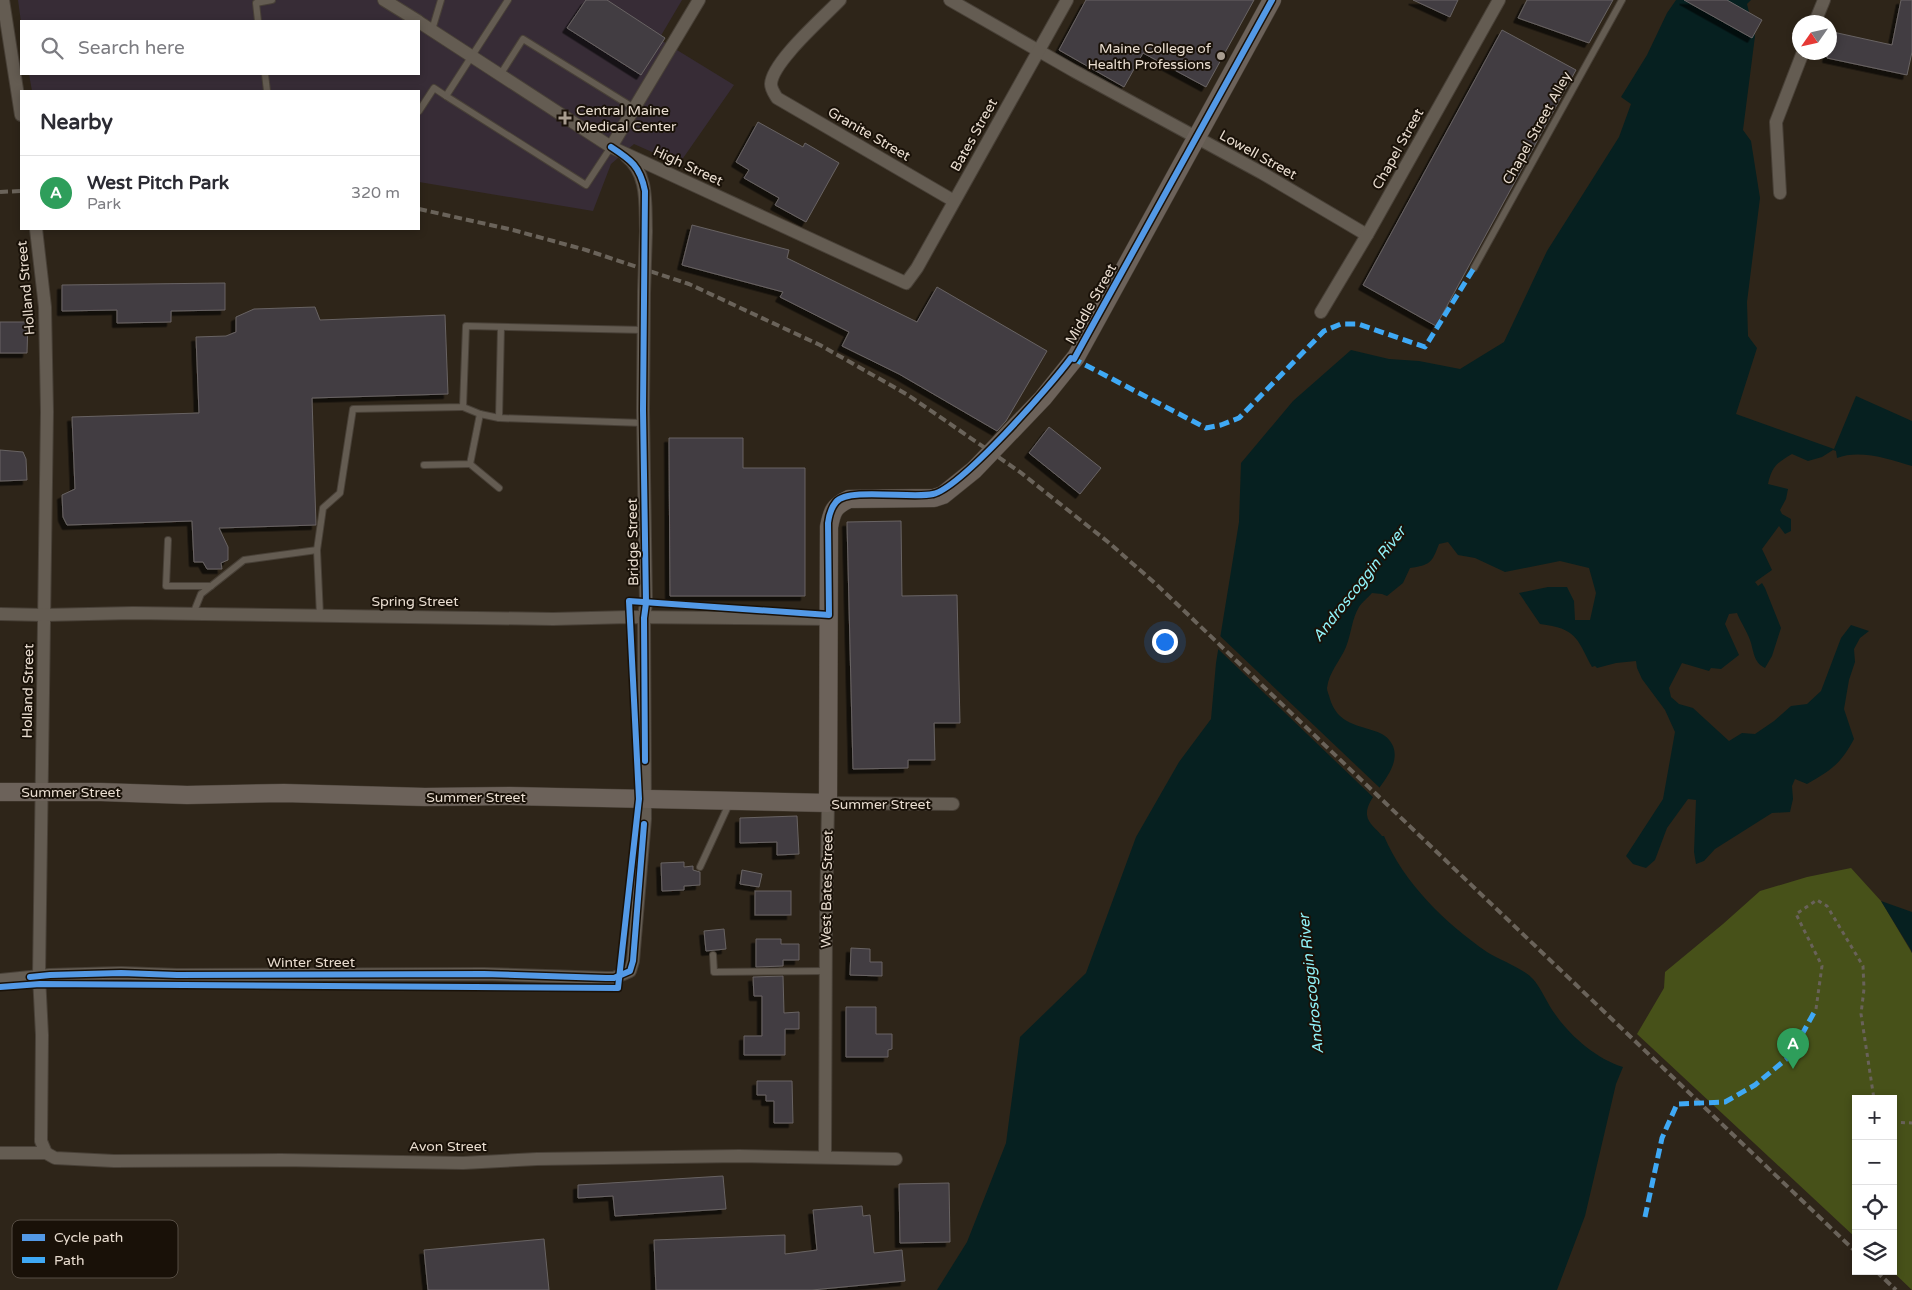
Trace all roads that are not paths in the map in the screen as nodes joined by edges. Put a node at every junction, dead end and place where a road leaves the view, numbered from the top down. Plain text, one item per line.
1 (3, 0) edge
2 (272, 0) edge
3 (384, 0) edge
4 (441, 0) edge
5 (508, 0) edge
6 (699, 0) edge
7 (840, 0) edge
8 (950, 0) edge
9 (1067, 0) edge
10 (1272, 0) edge
11 (1499, 0) edge
12 (1622, 0) edge
13 (1824, 0) edge
14 (397, 4) edge
15 (1818, 15) edge
16 (258, 20) edge
17 (417, 20) edge
18 (420, 22) edge
19 (432, 30) junction
20 (1038, 50) junction
21 (472, 56) junction
22 (1800, 60) edge
23 (265, 75) edge
24 (500, 75) junction
25 (267, 90) edge
26 (446, 96) junction
27 (634, 108) junction
28 (20, 109) edge
29 (420, 109) edge
30 (1196, 137) junction
31 (611, 147) junction
32 (1780, 193) dead end
33 (954, 202) junction
34 (36, 230) edge
35 (1367, 235) junction
36 (1474, 268) dead end
37 (906, 284) joint
38 (1321, 312) dead end
39 (501, 326) junction
40 (644, 330) junction
41 (462, 407) junction
42 (480, 414) junction
43 (499, 418) junction
44 (644, 423) junction
45 (424, 464) dead end
46 (470, 464) junction
47 (499, 488) dead end
48 (838, 504) joint
49 (168, 540) dead end
50 (316, 550) junction
51 (211, 586) junction
52 (0, 614) edge
53 (193, 614) junction
54 (44, 615) junction
55 (320, 616) junction
56 (644, 618) junction
57 (829, 619) junction
58 (0, 792) edge
59 (43, 793) junction
60 (645, 799) junction
61 (730, 802) junction
62 (828, 804) junction
63 (952, 804) dead end
64 (700, 867) dead end
65 (713, 955) dead end
66 (826, 971) junction
67 (622, 974) joint
68 (39, 976) junction
69 (0, 980) edge
70 (0, 1153) edge
71 (46, 1154) junction
72 (825, 1156) junction
73 (896, 1158) dead end

1 - 28 street
2 - 16 lane
3 - 14 street, High Street
4 - 19 lane
5 - 21 lane
6 - 27 street
7 - 33 street, Granite Street
8 - 20 street, Lowell Street
9 - 20 street, Bates Street
10 - 30 street, Middle Street
11 - 35 street, Chapel Street
12 - 36 lane, Chapel Street Alley
13 - 15 street
14 - 17 street, High Street
18 - 19 street, High Street
19 - 21 street, High Street
20 - 30 street, Lowell Street
20 - 33 street, Bates Street
21 - 24 street, High Street
21 - 26 lane
22 - 32 street
23 - 25 lane
24 - 27 lane
24 - 31 street, High Street
26 - 29 lane
26 - 31 lane
27 - 31 street
30 - 35 street, Lowell Street
30 - 48 street, Middle Street
31 - 37 street, High Street
31 - 40 street, Bridge Street, bridge
33 - 37 street, Bates Street
34 - 54 street, Holland Street
35 - 38 street, Chapel Street
39 - 40 lane
39 - 41 lane
39 - 43 lane
40 - 44 street, Bridge Street
41 - 42 lane
41 - 50 lane
42 - 43 lane
42 - 46 lane
43 - 44 lane
44 - 56 street, Bridge Street
45 - 46 lane
46 - 47 lane
48 - 57 street, West Bates Street
49 - 51 lane
50 - 51 lane
50 - 55 lane
51 - 53 lane
52 - 54 street, Spring Street
53 - 54 street, Spring Street
53 - 55 street, Spring Street
54 - 59 street, Holland Street
55 - 56 street, Spring Street
56 - 57 street, Spring Street
56 - 60 street, Bridge Street
57 - 62 street, West Bates Street
58 - 59 street, Summer Street
59 - 60 street, Summer Street
59 - 68 street, Holland Street
60 - 61 street, Summer Street
60 - 67 street, Bridge Street
61 - 62 street, Summer Street
61 - 64 lane
62 - 63 street, Summer Street
62 - 66 street, West Bates Street
65 - 66 lane
66 - 72 street, West Bates Street
67 - 68 street, Winter Street
68 - 69 street, Winter Street
68 - 71 street, Holland Street
70 - 71 street, Avon Street
71 - 72 street, Avon Street
72 - 73 street, Avon Street

